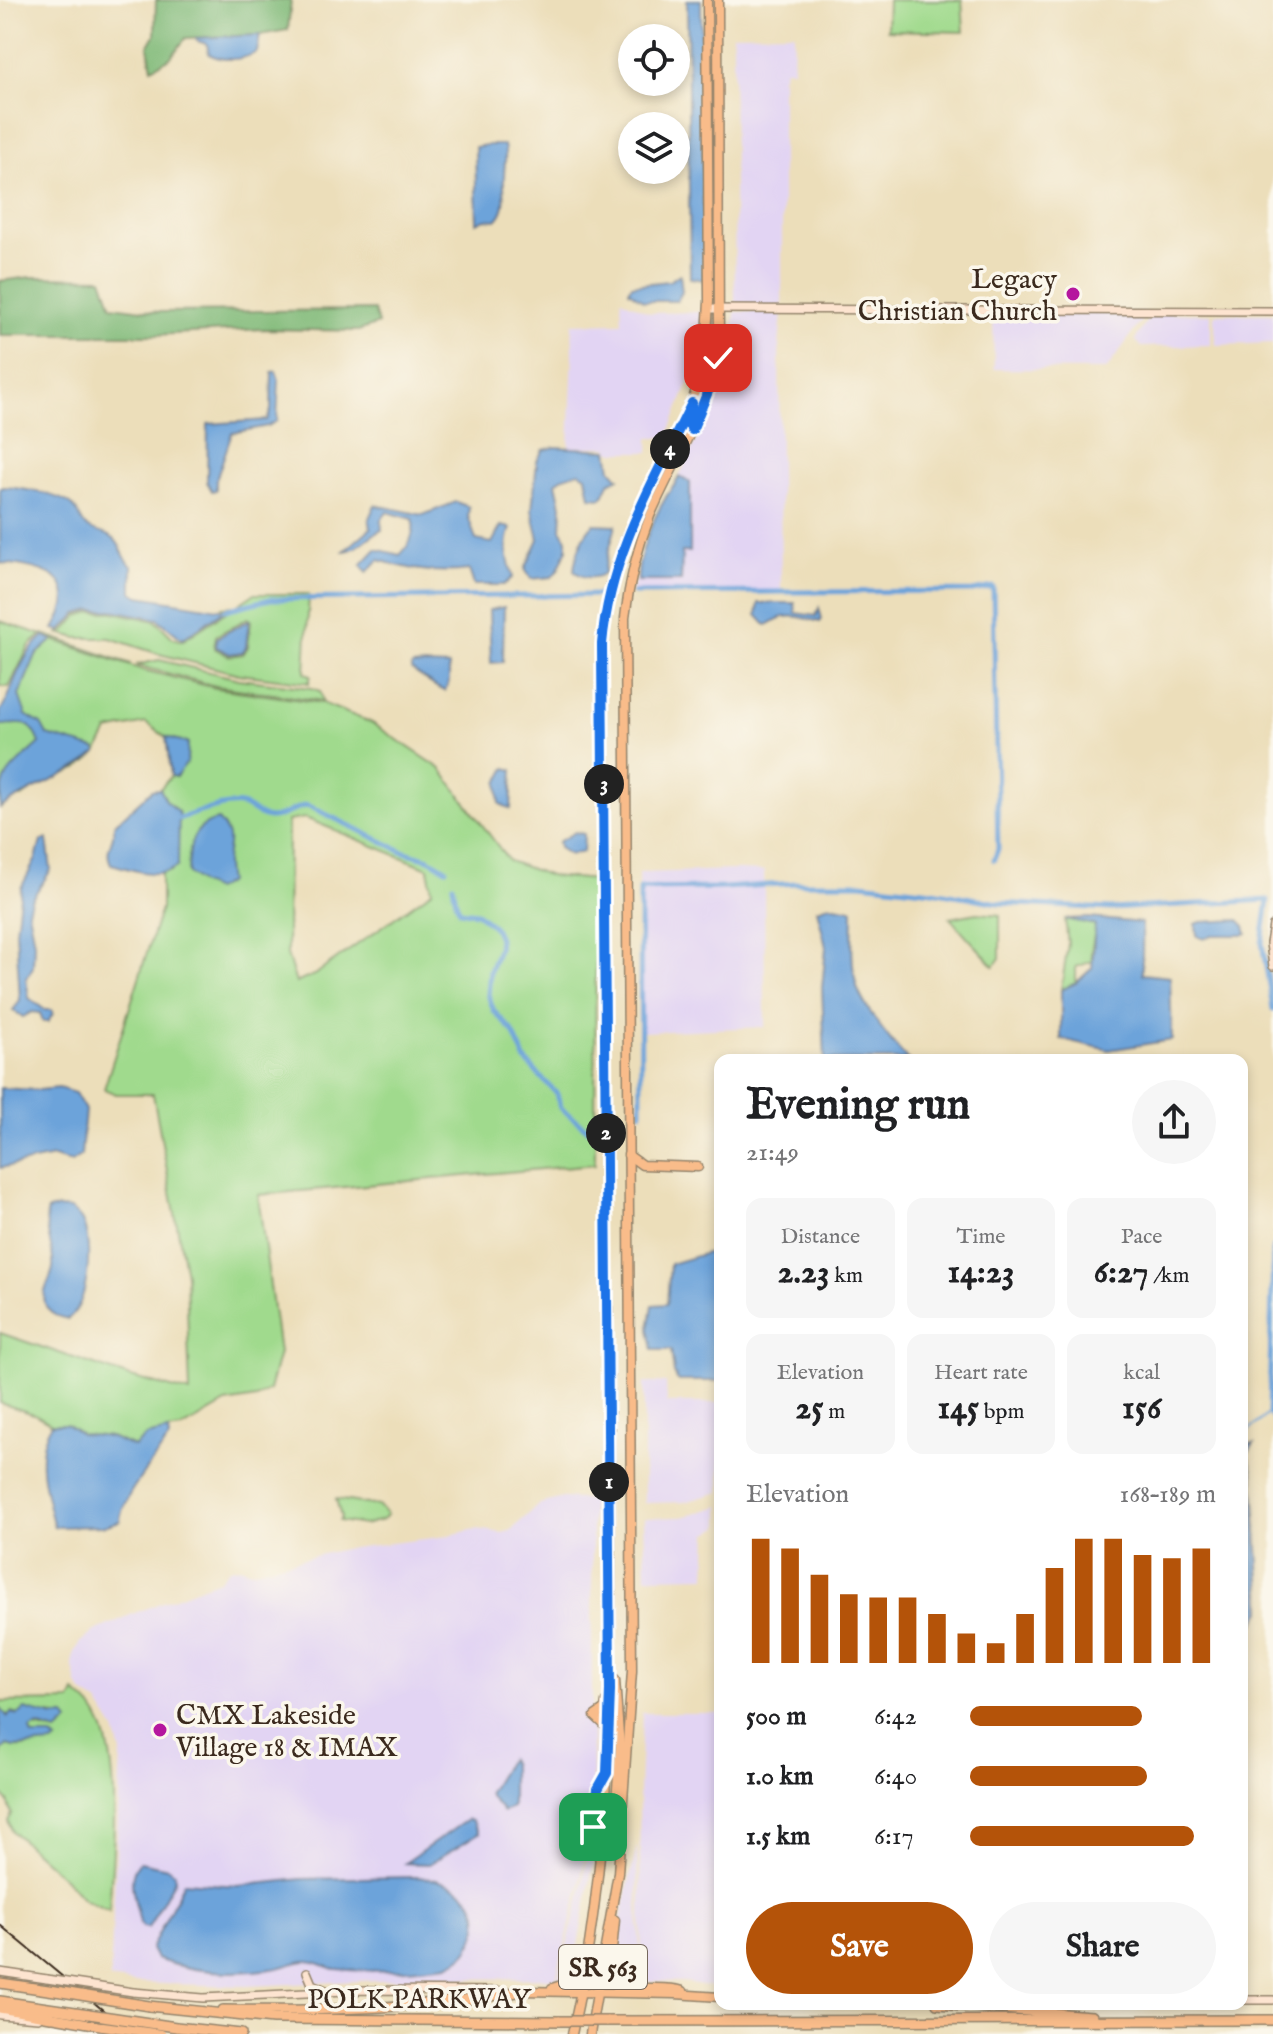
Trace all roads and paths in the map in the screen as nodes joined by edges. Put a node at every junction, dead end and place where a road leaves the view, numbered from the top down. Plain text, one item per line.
1 (707, 0) edge
2 (718, 0) edge
3 (709, 309) junction
4 (720, 310) junction
5 (1273, 311) edge
6 (692, 403) junction
7 (692, 430) junction
8 (1273, 925) edge
9 (1273, 966) edge
10 (628, 1155) junction
11 (698, 1167) dead end
12 (610, 1607) junction
13 (611, 1646) junction
14 (610, 1729) junction
15 (607, 1773) junction
16 (622, 1839) junction
17 (600, 1860) junction
18 (614, 1900) junction
19 (586, 1961) junction
20 (0, 1972) edge
21 (0, 1983) edge
22 (523, 1991) junction
23 (539, 1991) junction
24 (334, 1992) junction
25 (582, 1992) junction
26 (598, 1993) junction
27 (292, 1995) junction
28 (694, 1995) junction
29 (714, 1997) edge
30 (1248, 2000) edge
31 (1273, 2000) edge
32 (0, 2001) edge
33 (0, 2008) edge
34 (177, 2010) junction
35 (1011, 2010) edge
36 (0, 2015) edge
37 (51, 2017) junction
38 (1273, 2020) edge
39 (1147, 2021) junction
40 (161, 2034) edge
41 (241, 2034) edge
42 (572, 2034) edge
43 (590, 2034) edge

1 - 3 main road, SR 563
2 - 4 main road, SR 563
3 - 4 main road
3 - 6 main road, SR 563
4 - 5 main road
4 - 7 main road, SR 563
6 - 7 main road
6 - 12 main road, SR 563
7 - 10 main road, SR 563
8 - 9 main road
10 - 11 main road
10 - 16 main road, SR 563
12 - 13 main road, SR 563
12 - 16 main road
13 - 14 main road, SR 563
13 - 14 main road
14 - 15 main road, SR 563
15 - 17 main road, SR 563
15 - 17 main road
16 - 18 main road, SR 563
17 - 19 main road, SR 563
18 - 26 main road, SR 563
18 - 28 main road
19 - 23 main road
19 - 25 main road, SR 563
20 - 27 main road, bridge
21 - 34 highway, POLK PARKWAY, bridge
22 - 23 main road
22 - 24 main road
22 - 34 highway
23 - 25 main road
24 - 27 main road
24 - 27 main road
25 - 26 main road
25 - 42 main road, SR 563
26 - 28 main road
26 - 43 main road, SR 563
28 - 29 main road
30 - 31 main road
32 - 41 highway, bridge
33 - 37 highway
34 - 39 highway, POLK PARKWAY, bridge
35 - 39 highway
36 - 37 main road
37 - 40 main road, bridge
38 - 39 highway, POLK PARKWAY

